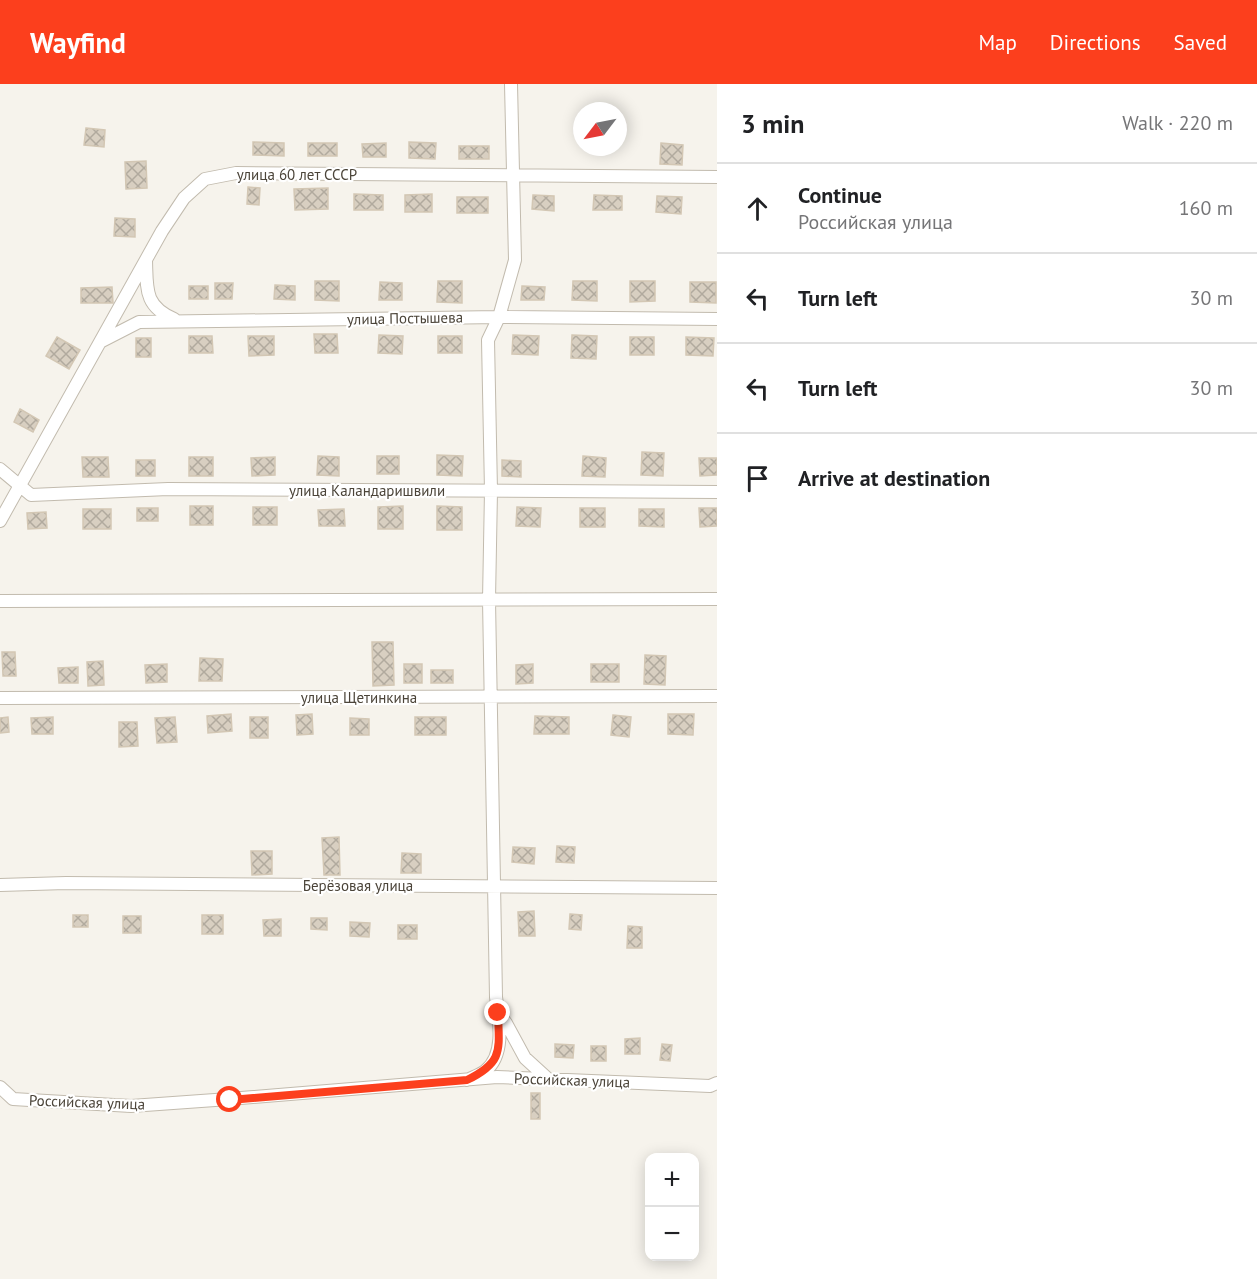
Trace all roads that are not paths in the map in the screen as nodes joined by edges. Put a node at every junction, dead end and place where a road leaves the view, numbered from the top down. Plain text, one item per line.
1 (511, 84) edge
2 (514, 175) junction
3 (717, 177) edge
4 (146, 258) junction
5 (499, 317) junction
6 (717, 319) edge
7 (180, 321) junction
8 (99, 343) junction
9 (0, 469) edge
10 (19, 486) junction
11 (491, 491) junction
12 (717, 492) edge
13 (0, 521) edge
14 (717, 598) edge
15 (489, 600) junction
16 (0, 601) edge
17 (717, 696) edge
18 (491, 697) junction
19 (0, 698) edge
20 (0, 885) edge
21 (494, 886) junction
22 (717, 888) edge
23 (498, 1013) junction
24 (548, 1079) junction
25 (467, 1080) junction
26 (717, 1083) edge
27 (0, 1087) edge

1 - 2 street
2 - 3 street, улица 60 лет СССР
2 - 4 street, улица 60 лет СССР
2 - 5 street
4 - 7 street
4 - 8 street, улица 60 лет СССР
5 - 6 street, улица Постышева
5 - 7 street, улица Постышева
5 - 11 street
7 - 8 street, улица Постышева
8 - 10 street, улица 60 лет СССР
9 - 10 street
10 - 11 street, улица Каландаришвили
10 - 13 street, улица 60 лет СССР
11 - 12 street, улица Каландаришвили
11 - 15 street
14 - 15 street
15 - 16 street
15 - 18 street
17 - 18 street, улица Щетинкина
18 - 19 street, улица Щетинкина
18 - 21 street
20 - 21 street, Берёзовая улица
21 - 22 street, Берёзовая улица
21 - 23 street
23 - 24 street
23 - 25 street
24 - 25 street, Российская улица
24 - 26 street, Российская улица
25 - 27 street, Российская улица

